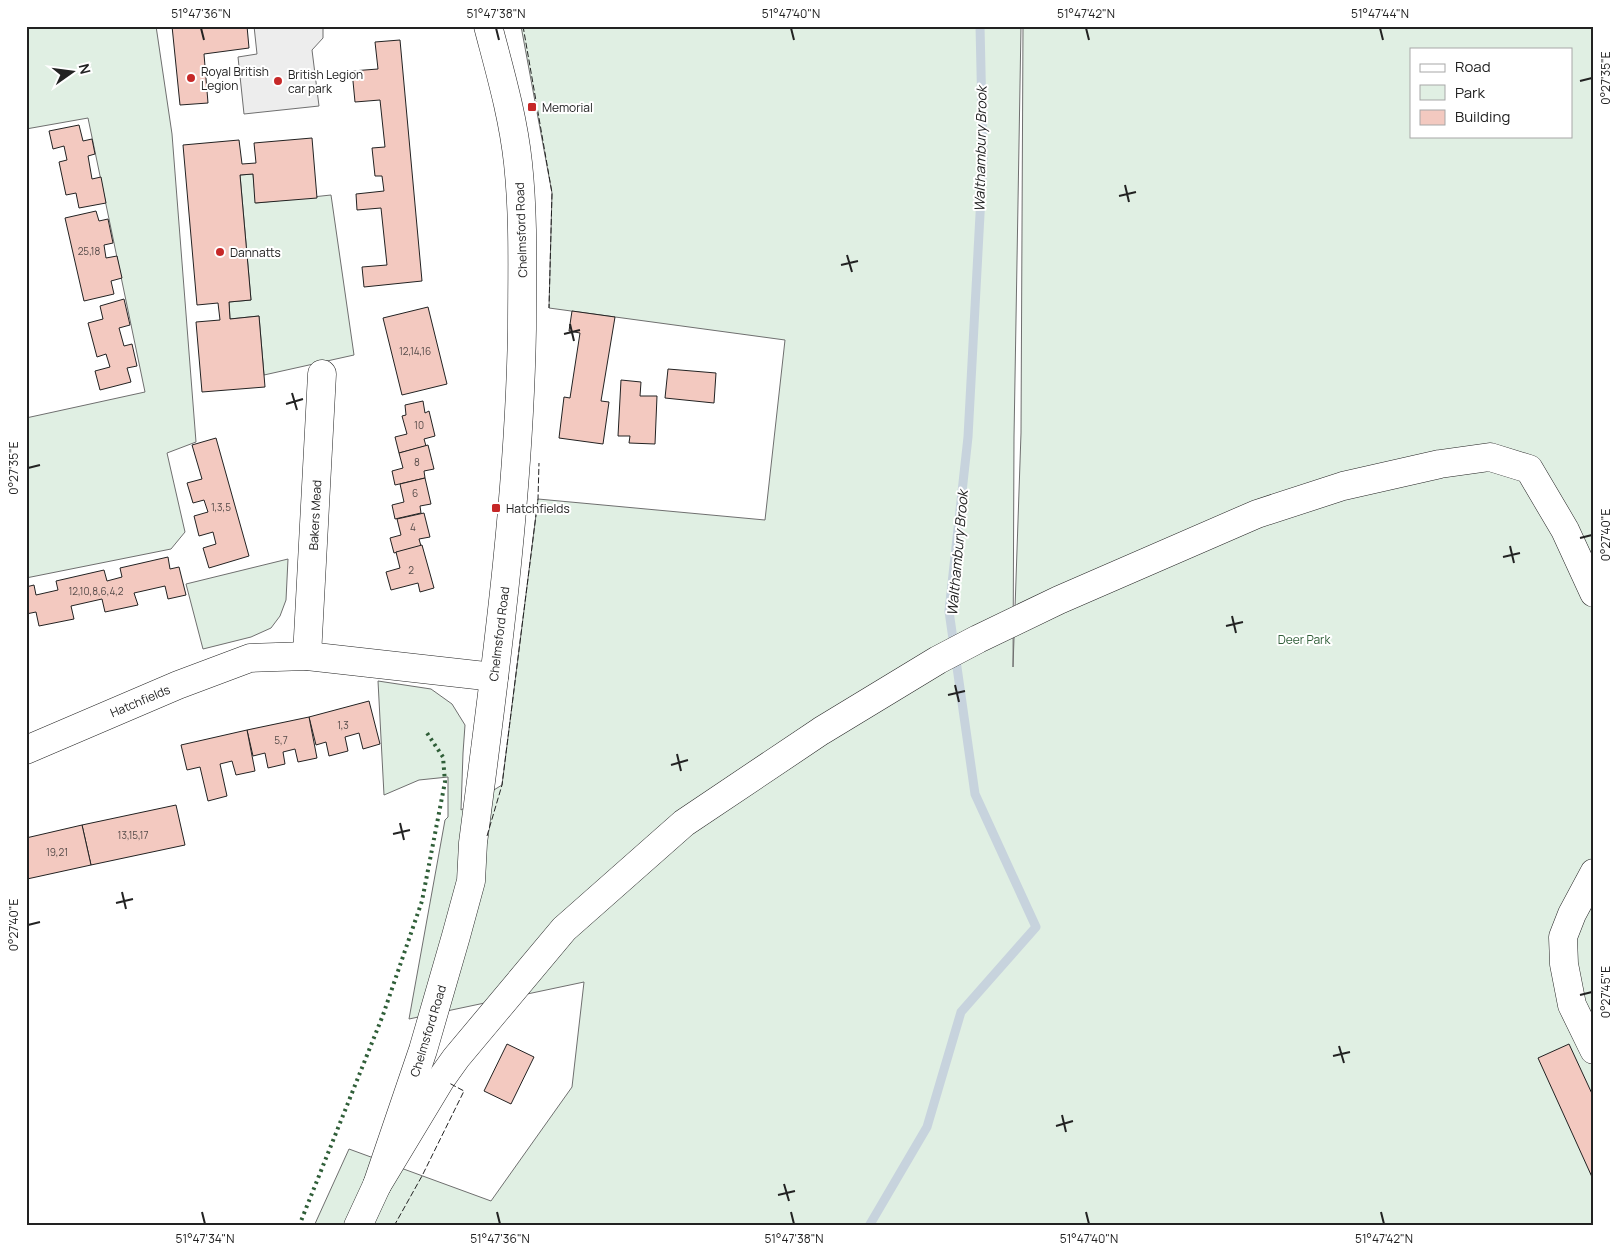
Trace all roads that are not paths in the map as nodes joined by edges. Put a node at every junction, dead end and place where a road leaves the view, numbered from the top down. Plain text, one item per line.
1 (488, 26) edge
2 (322, 374) dead end
3 (1594, 593) edge
4 (307, 656) junction
5 (494, 677) junction
6 (26, 750) edge
7 (1594, 873) edge
8 (1594, 1050) edge
9 (377, 1185) junction
10 (358, 1226) edge

1 - 5 street, Chelmsford Road
2 - 4 street, Bakers Mead
3 - 9 street
4 - 5 street, Hatchfields
4 - 6 street, Hatchfields
5 - 9 street, Chelmsford Road
7 - 8 street
9 - 10 street, Chelmsford Road

